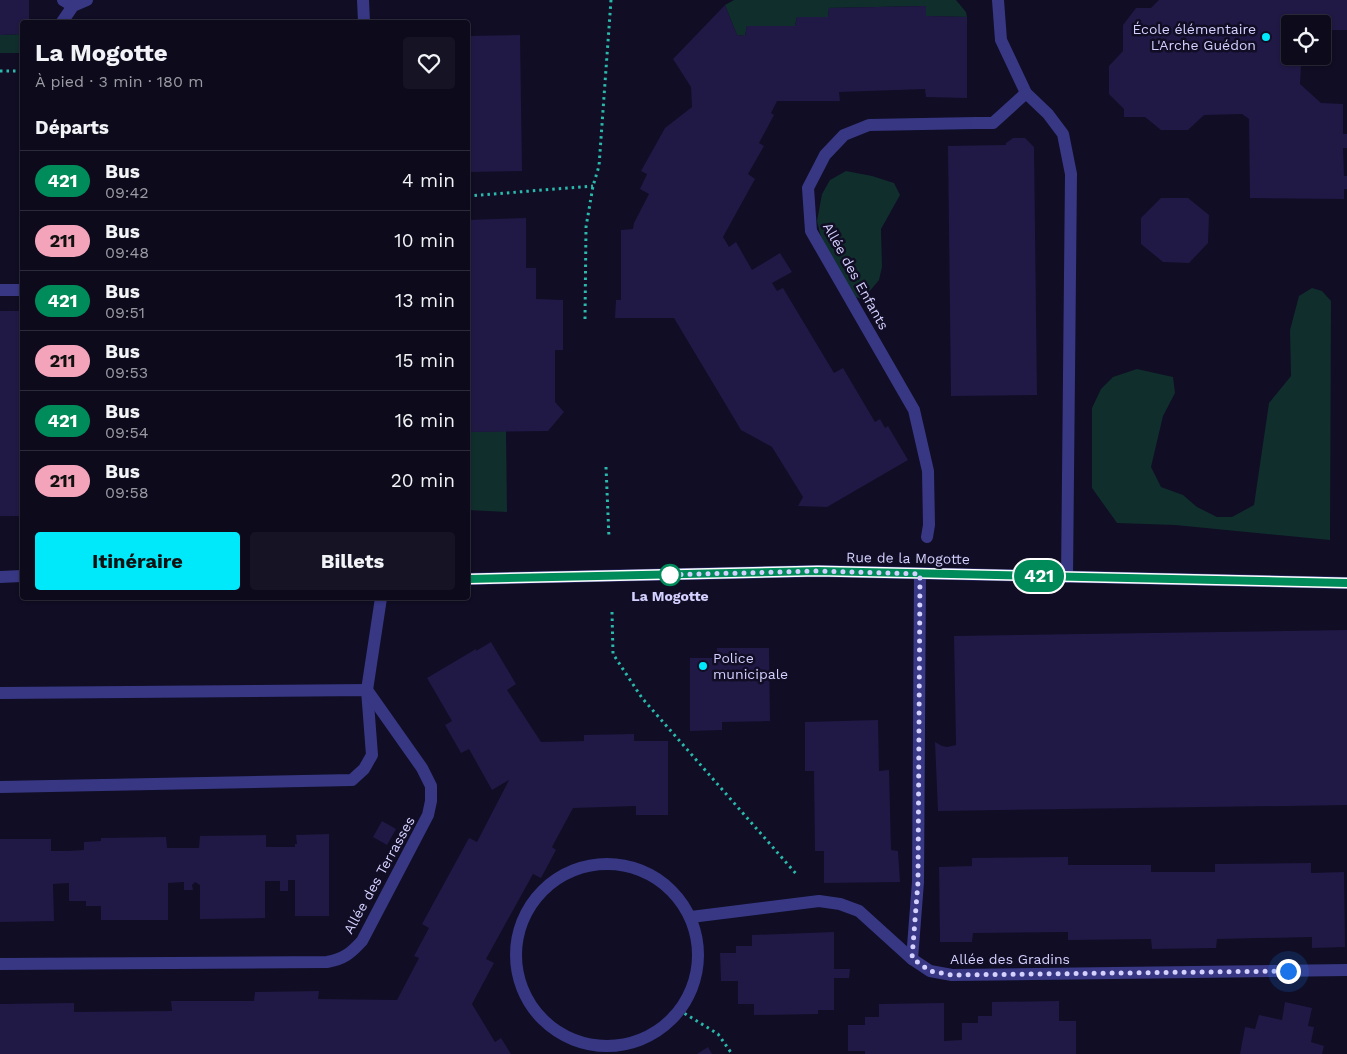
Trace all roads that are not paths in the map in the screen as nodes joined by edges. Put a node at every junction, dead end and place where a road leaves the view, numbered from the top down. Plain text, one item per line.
1 (87, 0) edge
2 (363, 0) edge
3 (998, 0) edge
4 (68, 3) edge
5 (63, 20) edge
6 (364, 20) edge
7 (1026, 93) junction
8 (0, 290) edge
9 (20, 290) edge
10 (927, 536) dead end
11 (920, 574) junction
12 (20, 576) edge
13 (0, 577) edge
14 (1067, 577) junction
15 (470, 579) edge
16 (1347, 583) edge
17 (381, 600) edge
18 (367, 690) junction
19 (0, 693) edge
20 (0, 787) edge
21 (691, 917) junction
22 (912, 958) junction
23 (0, 964) edge
24 (1347, 970) edge

1 - 4 street
2 - 6 street
3 - 7 street
4 - 5 street
7 - 10 street, Allée des Enfants
7 - 14 street
8 - 9 street
11 - 14 street, Rue de la Mogotte
11 - 15 street, Rue de la Mogotte
11 - 22 street
12 - 13 street
14 - 16 street, Rue de la Mogotte
17 - 18 street
18 - 19 street
18 - 20 street
18 - 23 street, Allée des Terrasses
21 - 21 street
21 - 22 street, Allée des Gradins
22 - 24 street, Allée des Gradins

